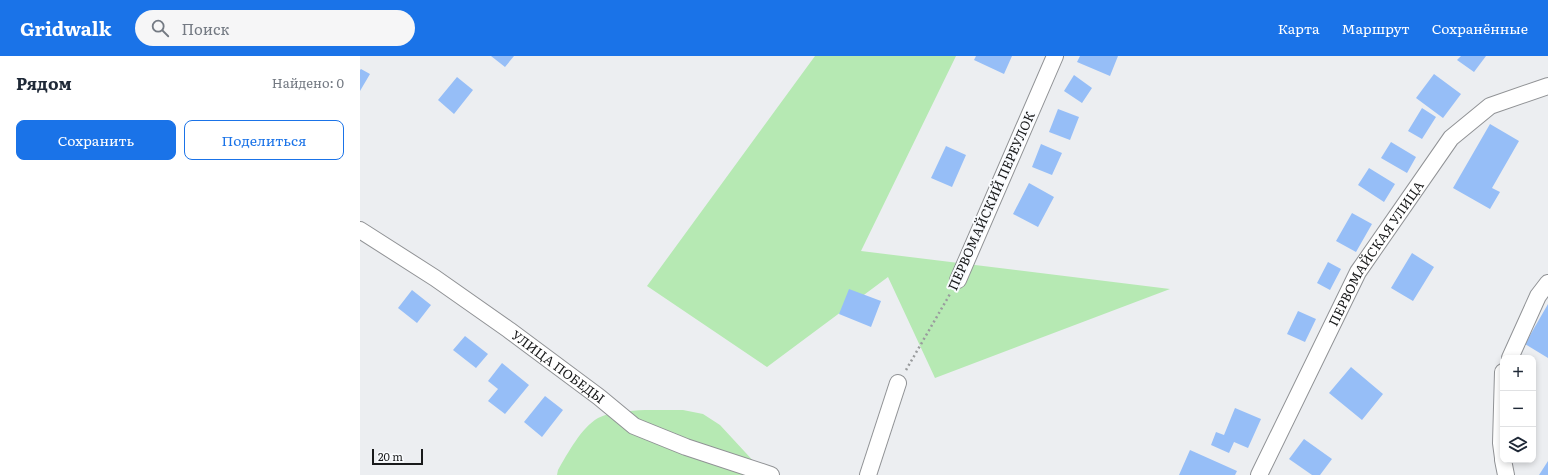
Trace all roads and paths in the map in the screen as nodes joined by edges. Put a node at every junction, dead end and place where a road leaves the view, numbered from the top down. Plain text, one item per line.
1 (1055, 56) edge
2 (1548, 86) edge
3 (360, 230) edge
4 (958, 280) joint
5 (1548, 283) edge
6 (1511, 355) edge
7 (898, 383) joint
8 (1502, 391) edge
9 (1501, 427) edge
10 (1504, 463) edge
11 (771, 475) edge
12 (868, 475) edge
13 (1259, 475) edge
14 (1506, 475) edge

1 - 4 street, ПЕРВОМАЙСКИЙ ПЕРЕУЛОК
2 - 13 street, ПЕРВОМАЙСКАЯ УЛИЦА
3 - 11 street, УЛИЦА ПОБЕДЫ
4 - 7 path, ПЕРВОМАЙСКИЙ ПЕРЕУЛОК
5 - 6 street
7 - 12 street
8 - 9 street
10 - 14 street

